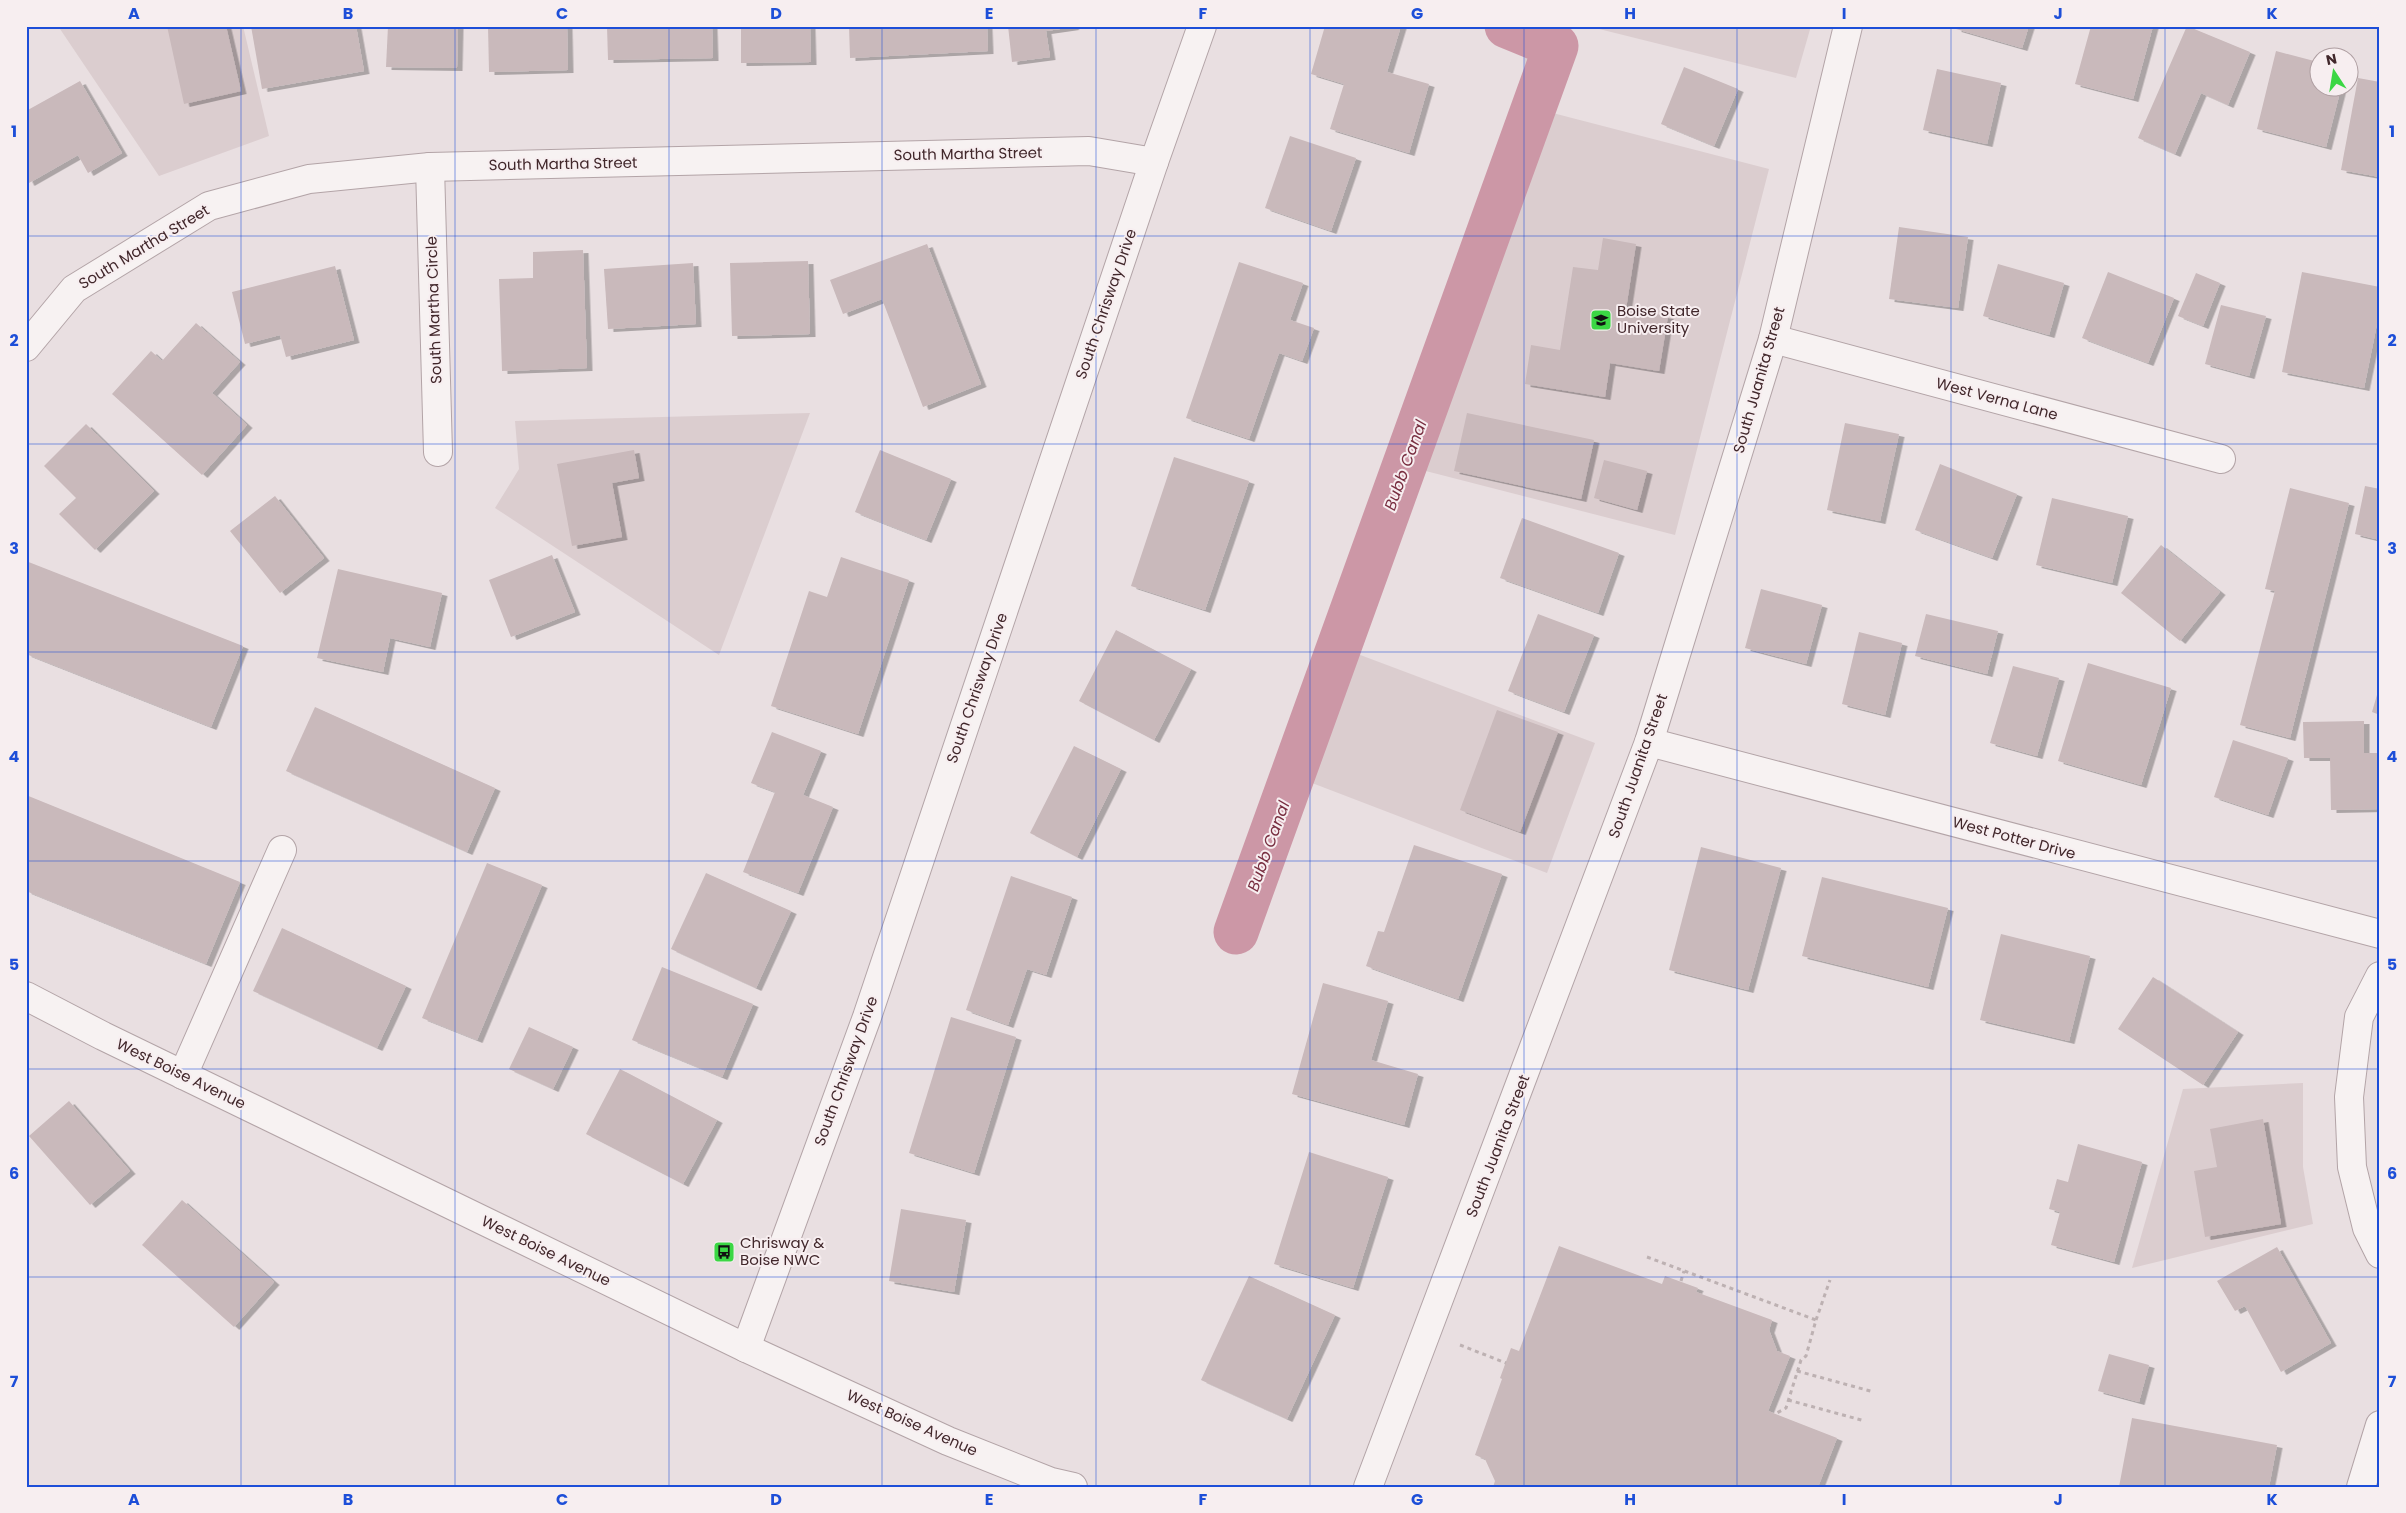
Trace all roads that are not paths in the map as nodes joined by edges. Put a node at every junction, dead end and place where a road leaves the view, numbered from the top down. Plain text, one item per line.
1 (1202, 26) edge
2 (1848, 26) edge
3 (1154, 162) junction
4 (430, 167) junction
5 (1773, 339) junction
6 (26, 348) edge
7 (438, 452) dead end
8 (2222, 459) dead end
9 (1649, 742) junction
10 (282, 850) dead end
11 (2380, 934) edge
12 (2380, 976) edge
13 (26, 996) edge
14 (183, 1075) junction
15 (2380, 1254) edge
16 (746, 1348) junction
17 (2380, 1425) edge
18 (1073, 1487) edge
19 (1368, 1487) edge
20 (2361, 1487) edge

1 - 3 street, South Chrisway Drive
2 - 5 street, South Juanita Street
3 - 4 street, South Martha Street
3 - 16 street, South Chrisway Drive
4 - 6 street, South Martha Street
4 - 7 street, South Martha Circle
5 - 8 street, West Verna Lane
5 - 9 street, South Juanita Street
9 - 11 street, West Potter Drive
9 - 19 street, South Juanita Street
10 - 14 street
12 - 15 street
13 - 14 street, West Boise Avenue
14 - 16 street, West Boise Avenue
16 - 18 street, West Boise Avenue
17 - 20 street

